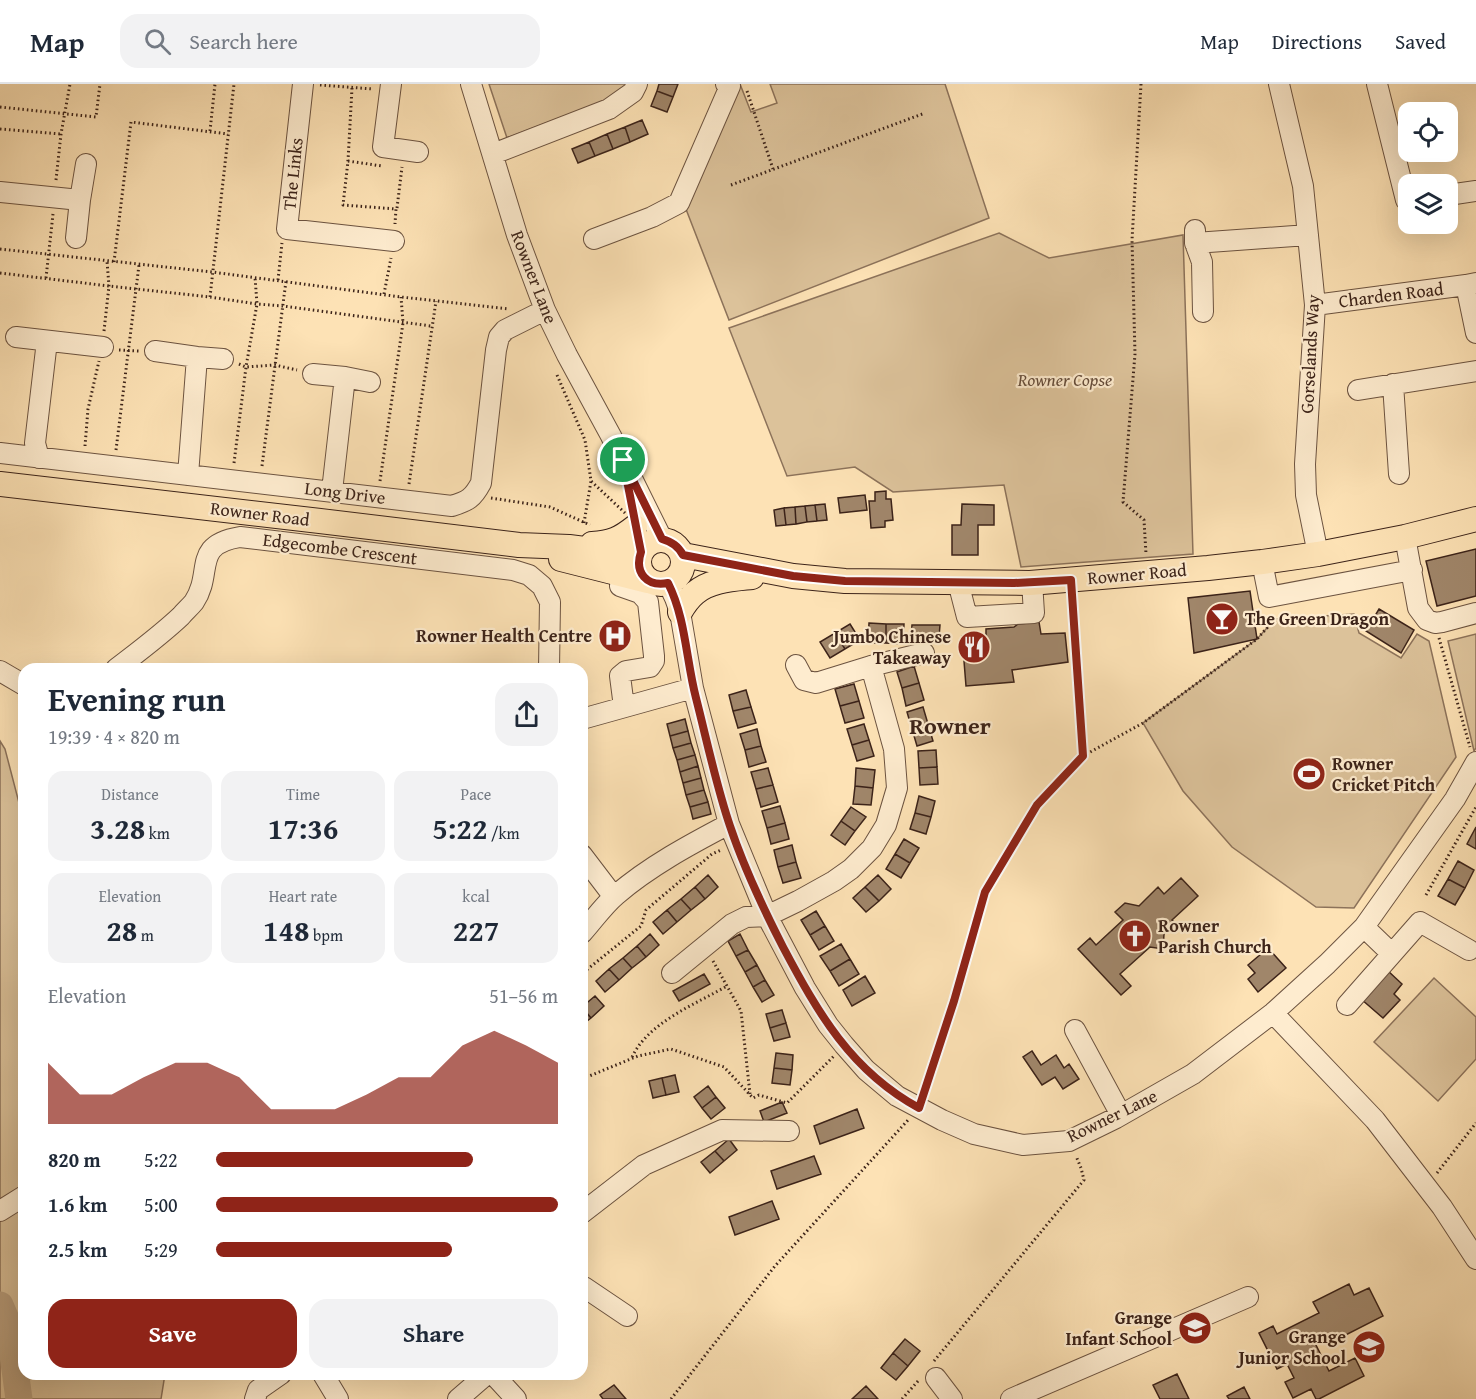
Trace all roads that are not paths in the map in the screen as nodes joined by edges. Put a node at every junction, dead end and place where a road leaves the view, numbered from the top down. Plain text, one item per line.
1 (303, 84) edge
2 (471, 84) edge
3 (637, 84) edge
4 (726, 84) edge
5 (1279, 84) edge
6 (1377, 84) edge
7 (390, 87) edge
8 (411, 151) road end
9 (493, 154) junction
10 (86, 164) dead end
11 (1400, 174) edge
12 (1476, 191) edge
13 (0, 192) edge
14 (1458, 194) edge
15 (80, 200) junction
16 (1308, 235) junction
17 (76, 238) dead end
18 (594, 238) dead end
19 (394, 241) road end
20 (1471, 284) edge
21 (1315, 305) junction
22 (545, 310) junction
23 (1203, 312) dead end
24 (1476, 333) edge
25 (16, 337) dead end
26 (47, 341) junction
27 (103, 347) road end
28 (155, 351) road end
29 (197, 357) junction
30 (223, 359) road end
31 (1476, 371) edge
32 (313, 374) road end
33 (345, 377) junction
34 (370, 382) dead end
35 (1393, 384) junction
36 (1358, 390) dead end
37 (0, 453) edge
38 (39, 458) junction
39 (623, 460) junction
40 (1399, 474) dead end
41 (188, 475) junction
42 (0, 484) edge
43 (332, 491) junction
44 (1476, 519) edge
45 (632, 522) junction
46 (1405, 537) junction
47 (662, 539) junction
48 (519, 545) junction
49 (569, 547) junction
50 (640, 554) junction
51 (1318, 554) junction
52 (1262, 562) junction
53 (1412, 570) junction
54 (670, 572) junction
55 (793, 576) junction
56 (752, 577) junction
57 (958, 582) junction
58 (1032, 582) junction
59 (620, 586) dead end
60 (680, 612) junction
61 (1476, 612) edge
62 (924, 653) dead end
63 (123, 663) edge
64 (549, 663) edge
65 (796, 665) dead end
66 (871, 666) junction
67 (0, 671) edge
68 (18, 682) edge
69 (693, 688) junction
70 (624, 707) junction
71 (588, 717) edge
72 (1475, 763) edge
73 (729, 824) junction
74 (588, 863) edge
75 (614, 897) junction
76 (767, 916) junction
77 (588, 926) edge
78 (1364, 927) junction
79 (1469, 950) dead end
80 (1391, 954) junction
81 (672, 973) dead end
82 (1347, 1005) dead end
83 (1273, 1014) junction
84 (1076, 1029) dead end
85 (1121, 1115) junction
86 (789, 1131) dead end
87 (18, 1200) edge
88 (588, 1208) edge
89 (0, 1211) edge
90 (1476, 1259) edge
91 (588, 1288) edge
92 (1248, 1297) dead end
93 (627, 1316) dead end
94 (932, 1371) road end
95 (272, 1380) edge
96 (327, 1380) edge
97 (480, 1380) edge
98 (499, 1380) edge
99 (255, 1399) edge
100 (338, 1399) edge
101 (458, 1399) edge
102 (516, 1399) edge
103 (952, 1399) edge
104 (1011, 1399) edge

1 - 19 street, The Links
2 - 9 street, Rowner Lane
3 - 9 street
4 - 18 street
5 - 16 street, Gorselands Way
6 - 11 street
7 - 8 street
9 - 22 street, Rowner Lane
10 - 15 street
12 - 14 street
13 - 15 street
15 - 17 street
16 - 21 street, Gorselands Way
16 - 23 street
20 - 21 street, Charden Road
20 - 24 street, Charden Road
21 - 51 street, Gorselands Way
22 - 39 street, Rowner Lane
22 - 43 street, Long Drive
25 - 26 street
26 - 27 street
26 - 38 street
28 - 29 street
29 - 30 street
29 - 41 street
31 - 35 street
32 - 33 street
33 - 34 street
33 - 43 street
35 - 36 street
35 - 40 street
37 - 38 street, Long Drive
38 - 41 street, Long Drive
39 - 45 street, Rowner Lane
39 - 47 street, Rowner Lane
41 - 43 street, Long Drive
42 - 48 main road, Rowner Road
44 - 46 main road, Rowner Road
45 - 49 main road
45 - 50 street, Rowner Lane
46 - 51 main road, Rowner Road
46 - 53 street
47 - 50 main road
47 - 54 main road
48 - 49 main road, Rowner Road
48 - 54 main road, Rowner Road
49 - 50 main road, Rowner Road
50 - 54 main road
51 - 52 main road, Rowner Road
52 - 53 street
52 - 58 main road, Rowner Road
53 - 61 street
54 - 55 main road, Rowner Road
54 - 56 main road, Rowner Road
54 - 60 street, Rowner Lane
55 - 56 main road, Rowner Road
55 - 57 main road, Rowner Road
56 - 60 main road
57 - 58 main road, Rowner Road
57 - 58 street
59 - 70 street
60 - 69 street, Rowner Lane
62 - 66 street
63 - 64 street, Edgecombe Crescent
65 - 66 street
66 - 76 street
67 - 68 street
69 - 70 street
69 - 73 street, Rowner Lane
70 - 71 street
72 - 78 street, Rowner Lane
73 - 75 street
73 - 76 street, Rowner Lane
74 - 75 street
75 - 77 street
76 - 81 street
76 - 85 street, Rowner Lane
78 - 80 street
78 - 83 street, Rowner Lane
79 - 80 street
80 - 82 street
83 - 85 street, Rowner Lane
83 - 90 street
84 - 85 street
86 - 88 street
87 - 89 street
91 - 93 street
92 - 104 street
94 - 103 street
95 - 99 street
96 - 100 street
97 - 101 street
98 - 102 street

